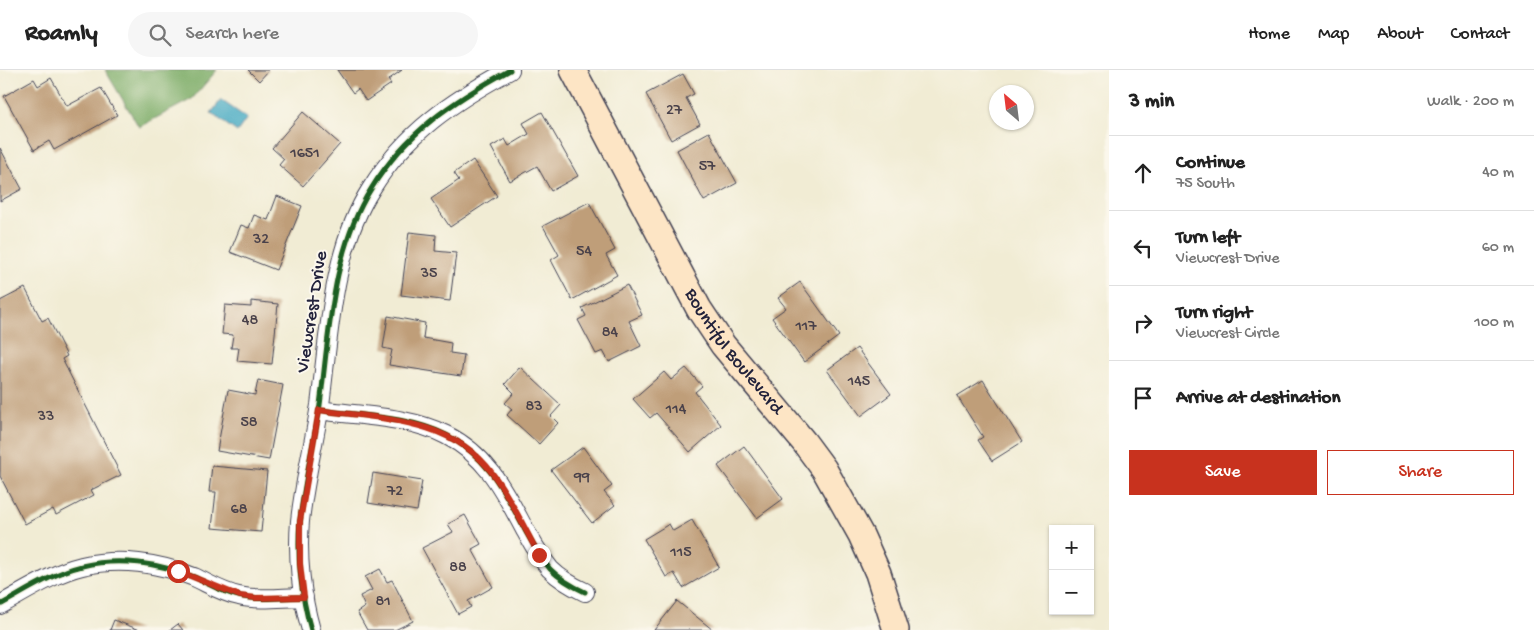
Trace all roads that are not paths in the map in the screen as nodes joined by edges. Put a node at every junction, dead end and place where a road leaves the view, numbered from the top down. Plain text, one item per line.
1 (510, 70) edge
2 (573, 70) edge
3 (319, 410) junction
4 (585, 592) dead end
5 (304, 597) junction
6 (0, 605) edge
7 (311, 630) edge
8 (896, 630) edge

1 - 3 street, Viewcrest Drive
2 - 8 main road, Bountiful Boulevard
3 - 4 street
3 - 5 street, Viewcrest Drive
5 - 6 street
5 - 7 street, Viewcrest Drive

